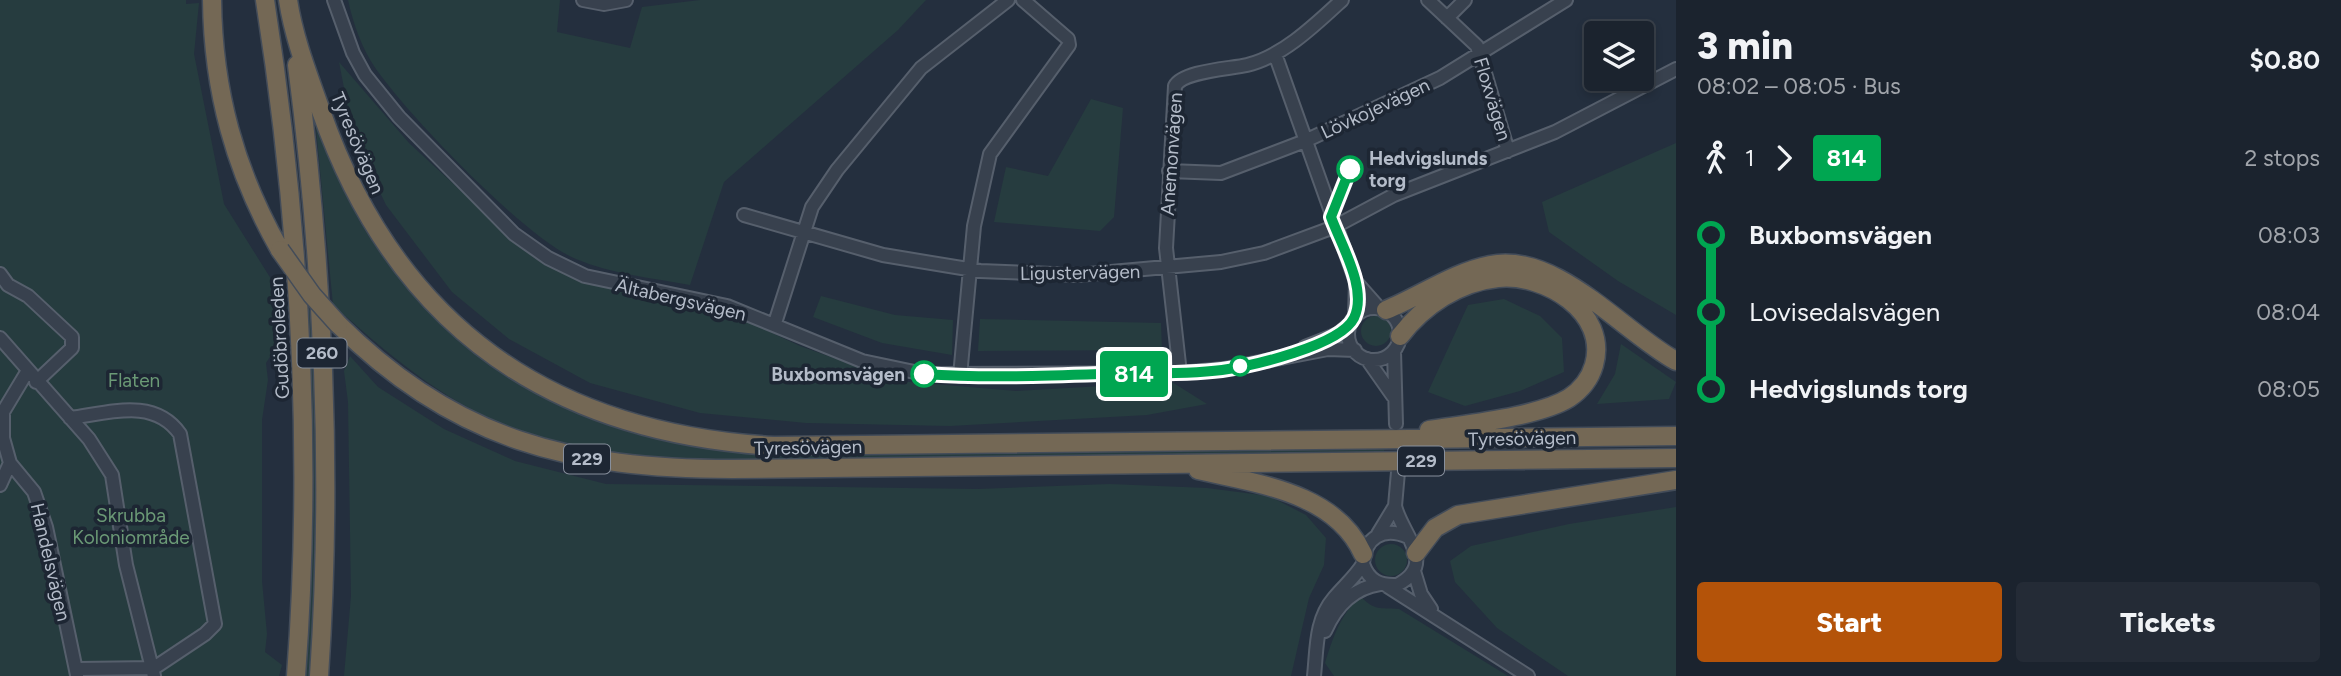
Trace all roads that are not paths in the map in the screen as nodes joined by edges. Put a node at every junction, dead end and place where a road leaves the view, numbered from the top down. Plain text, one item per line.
1 (212, 0) edge
2 (265, 0) edge
3 (288, 0) edge
4 (334, 0) edge
5 (583, 0) edge
6 (626, 0) edge
7 (1009, 0) edge
8 (1023, 0) edge
9 (1342, 0) edge
10 (1428, 0) edge
11 (1465, 0) edge
12 (1566, 0) edge
13 (1447, 18) junction
14 (292, 30) junction
15 (1275, 54) junction
16 (1480, 55) junction
17 (1676, 69) edge
18 (1305, 141) junction
19 (1508, 151) junction
20 (1169, 170) junction
21 (744, 215) dead end
22 (1334, 227) junction
23 (803, 234) junction
24 (970, 268) junction
25 (1168, 268) junction
26 (0, 274) edge
27 (1356, 282) junction
28 (1383, 309) junction
29 (1353, 320) junction
30 (775, 323) junction
31 (0, 338) edge
32 (1397, 344) junction
33 (1354, 351) junction
34 (1275, 358) junction
35 (1367, 359) junction
36 (1676, 361) edge
37 (1180, 373) junction
38 (960, 376) junction
39 (31, 377) junction
40 (1393, 397) junction
41 (70, 418) junction
42 (1396, 424) dead end
43 (1676, 436) edge
44 (1374, 439) junction
45 (1676, 458) edge
46 (10, 463) junction
47 (1167, 463) junction
48 (1398, 472) dead end
49 (1676, 480) edge
50 (0, 485) edge
51 (1395, 506) junction
52 (1378, 534) junction
53 (1413, 554) junction
54 (1363, 559) junction
55 (1383, 585) junction
56 (1435, 615) junction
57 (1317, 648) junction
58 (154, 672) edge
59 (77, 673) edge
60 (296, 676) edge
61 (319, 676) edge
62 (1314, 676) edge
63 (1528, 676) edge

1 - 47 highway, Tyresövägen / 229, bridge
2 - 60 highway, Gudöbroleden / 260
3 - 14 highway, Tyresövägen / 229
4 - 30 street, Ältabergsvägen
5 - 6 street
7 - 23 street
8 - 24 street
9 - 15 street, Anemonvägen
10 - 13 street, Floxvägen
11 - 13 street
12 - 16 street, Lövkojevägen
13 - 16 street, Floxvägen
14 - 44 highway, Tyresövägen / 229
14 - 61 highway, 260
15 - 18 street
15 - 20 street, Anemonvägen
16 - 18 street, Lövkojevägen
16 - 19 street, Floxvägen
17 - 19 street, Ligustervägen
18 - 20 street, Lövkojevägen
18 - 22 street
19 - 22 street, Ligustervägen
20 - 25 street, Anemonvägen
21 - 23 street, Ligustervägen
22 - 25 street, Ligustervägen
22 - 27 street
23 - 24 street, Ligustervägen
23 - 30 street
24 - 25 street, Ligustervägen
24 - 38 street
25 - 37 street, Anemonvägen
26 - 39 street
27 - 28 street
27 - 29 street
28 - 29 street
28 - 32 street
28 - 36 highway
29 - 33 street
29 - 34 street, Ältabergsvägen
30 - 38 street, Ältabergsvägen
31 - 39 street
32 - 35 street
32 - 40 street
32 - 44 highway
33 - 34 street, Ältabergsvägen
33 - 35 street
34 - 37 street, Ältabergsvägen
35 - 40 street
37 - 38 street, Ältabergsvägen
39 - 41 street
39 - 46 street
40 - 42 street
41 - 58 street
41 - 58 street
43 - 44 highway, Tyresövägen / 229
45 - 47 highway, Tyresövägen / 229
46 - 50 street
46 - 59 street, Handelsvägen
47 - 54 highway
48 - 51 street
49 - 53 highway
51 - 52 street
51 - 53 street
52 - 53 street
52 - 54 street
53 - 55 street
53 - 56 street
54 - 55 street
54 - 57 street
55 - 56 street
55 - 57 street
56 - 63 street
57 - 62 street
58 - 59 street, Handelsvägen

